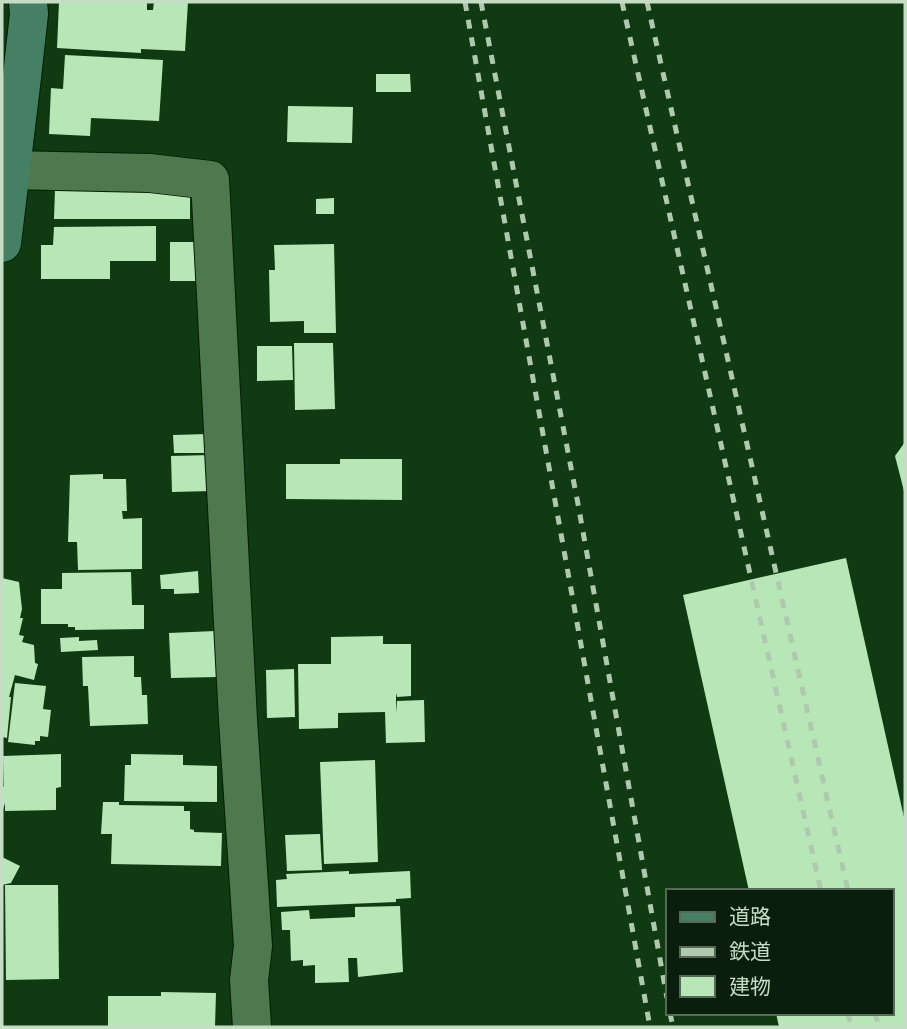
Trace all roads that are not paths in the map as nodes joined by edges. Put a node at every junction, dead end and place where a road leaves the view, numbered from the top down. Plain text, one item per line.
1 (28, 2) edge
2 (10, 170) junction
3 (2, 243) edge
4 (252, 1027) edge

1 - 2 main road
2 - 3 main road
2 - 4 street

